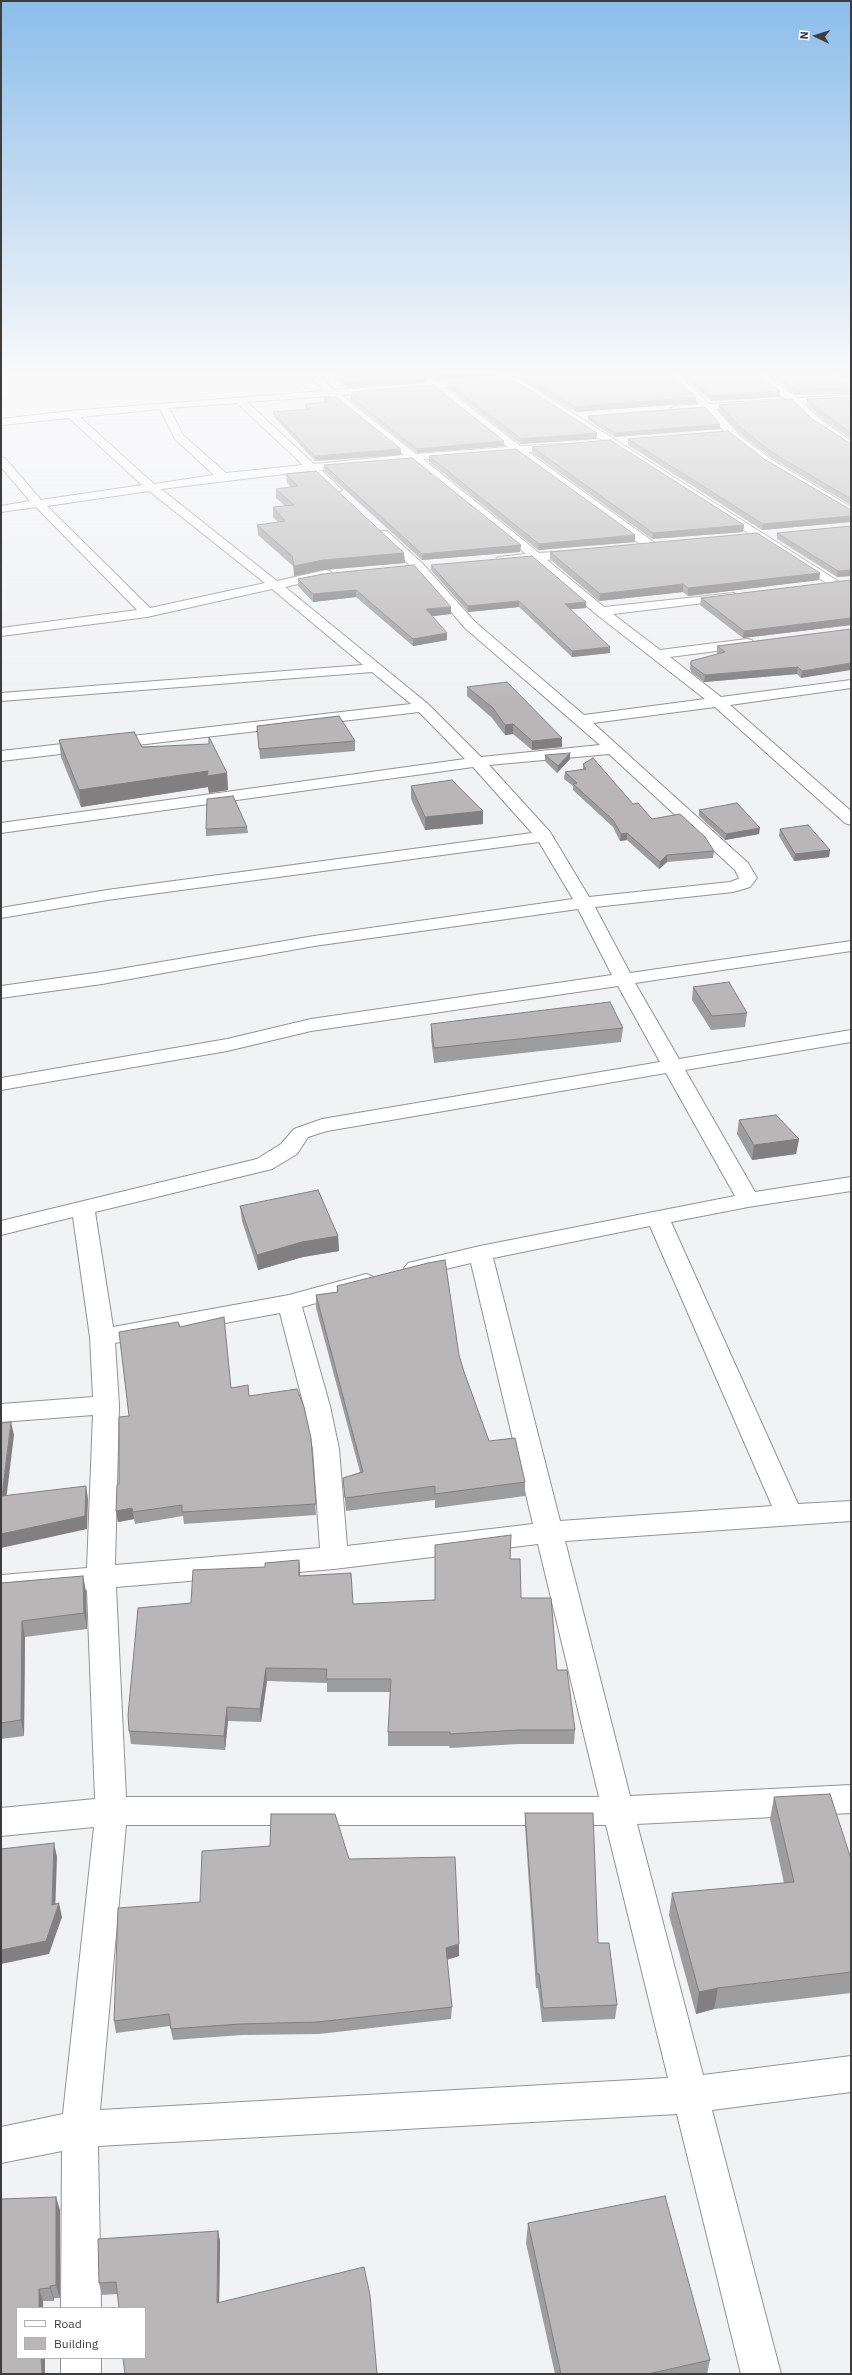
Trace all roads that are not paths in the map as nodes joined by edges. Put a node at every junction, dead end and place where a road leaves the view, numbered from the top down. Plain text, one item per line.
1 (22, 484) edge
2 (147, 484) edge
3 (174, 484) edge
4 (328, 484) edge
5 (446, 484) edge
6 (565, 484) edge
7 (679, 484) edge
8 (804, 484) edge
9 (151, 487) junction
10 (344, 498) edge
11 (38, 503) junction
12 (1, 509) edge
13 (851, 512) edge
14 (373, 525) edge
15 (784, 534) edge
16 (762, 536) junction
17 (738, 538) edge
18 (667, 545) edge
19 (651, 546) junction
20 (636, 548) edge
21 (590, 552) edge
22 (536, 557) junction
23 (489, 561) edge
24 (434, 565) edge
25 (404, 567) edge
26 (419, 567) junction
27 (338, 573) edge
28 (851, 581) edge
29 (835, 583) junction
30 (276, 586) junction
31 (812, 586) edge
32 (742, 594) edge
33 (601, 611) junction
34 (147, 613) junction
35 (3, 630) edge
36 (758, 642) edge
37 (657, 655) junction
38 (376, 668) junction
39 (848, 687) edge
40 (1, 697) edge
41 (717, 701) junction
42 (423, 707) junction
43 (581, 720) junction
44 (611, 748) junction
45 (1, 756) edge
46 (477, 762) junction
47 (851, 820) edge
48 (1, 828) edge
49 (544, 836) junction
50 (584, 904) junction
51 (1, 912) edge
52 (851, 946) edge
53 (624, 980) junction
54 (1, 992) edge
55 (851, 1036) edge
56 (672, 1064) junction
57 (1, 1084) edge
58 (851, 1184) edge
59 (748, 1200) junction
60 (83, 1209) junction
61 (658, 1218) junction
62 (1, 1228) edge
63 (480, 1253) junction
64 (289, 1303) junction
65 (102, 1337) junction
66 (106, 1404) junction
67 (1, 1413) edge
68 (851, 1511) edge
69 (789, 1515) junction
70 (550, 1532) junction
71 (334, 1558) junction
72 (101, 1576) junction
73 (1, 1586) edge
74 (851, 1798) edge
75 (111, 1811) junction
76 (618, 1811) junction
77 (1, 1822) edge
78 (851, 2074) edge
79 (691, 2095) junction
80 (80, 2129) junction
81 (1, 2145) edge
82 (81, 2307) edge
83 (81, 2359) edge
84 (81, 2374) edge
85 (761, 2374) edge

1 - 11 street
2 - 9 street
3 - 9 street
4 - 10 street
5 - 22 street
6 - 19 street
7 - 16 street
8 - 13 street
9 - 11 street
9 - 30 street
11 - 12 street
11 - 34 street
14 - 26 street
15 - 16 street
16 - 17 street
16 - 29 street
18 - 19 street
19 - 20 street
21 - 22 street
22 - 23 street
22 - 33 street
24 - 26 street
25 - 26 street
26 - 43 street
27 - 30 street
28 - 29 street
29 - 31 street
30 - 34 street
30 - 38 street
32 - 33 street
33 - 37 street
34 - 35 street
36 - 37 street
37 - 41 street
38 - 40 street
38 - 42 street
39 - 41 street
41 - 43 street
41 - 47 street
42 - 45 street
42 - 46 street
43 - 44 street
44 - 46 street
44 - 50 street
46 - 48 street
46 - 49 street
49 - 50 street
49 - 51 street
50 - 53 street
50 - 54 street
52 - 53 street
53 - 56 street
53 - 57 street
55 - 56 street
56 - 59 street
56 - 60 street
58 - 59 street
59 - 61 street
60 - 62 street
60 - 65 street
61 - 63 street
61 - 69 street
63 - 64 street
63 - 70 street
64 - 65 street
64 - 71 street
65 - 66 street
66 - 67 street
66 - 72 street
68 - 69 street
69 - 70 street
70 - 71 street
70 - 76 street
71 - 72 street
72 - 73 street
72 - 75 street
74 - 76 street
75 - 76 street
75 - 77 street
75 - 80 street
76 - 79 street
78 - 79 street
79 - 80 street
79 - 85 street
80 - 81 street
80 - 82 street
83 - 84 street

